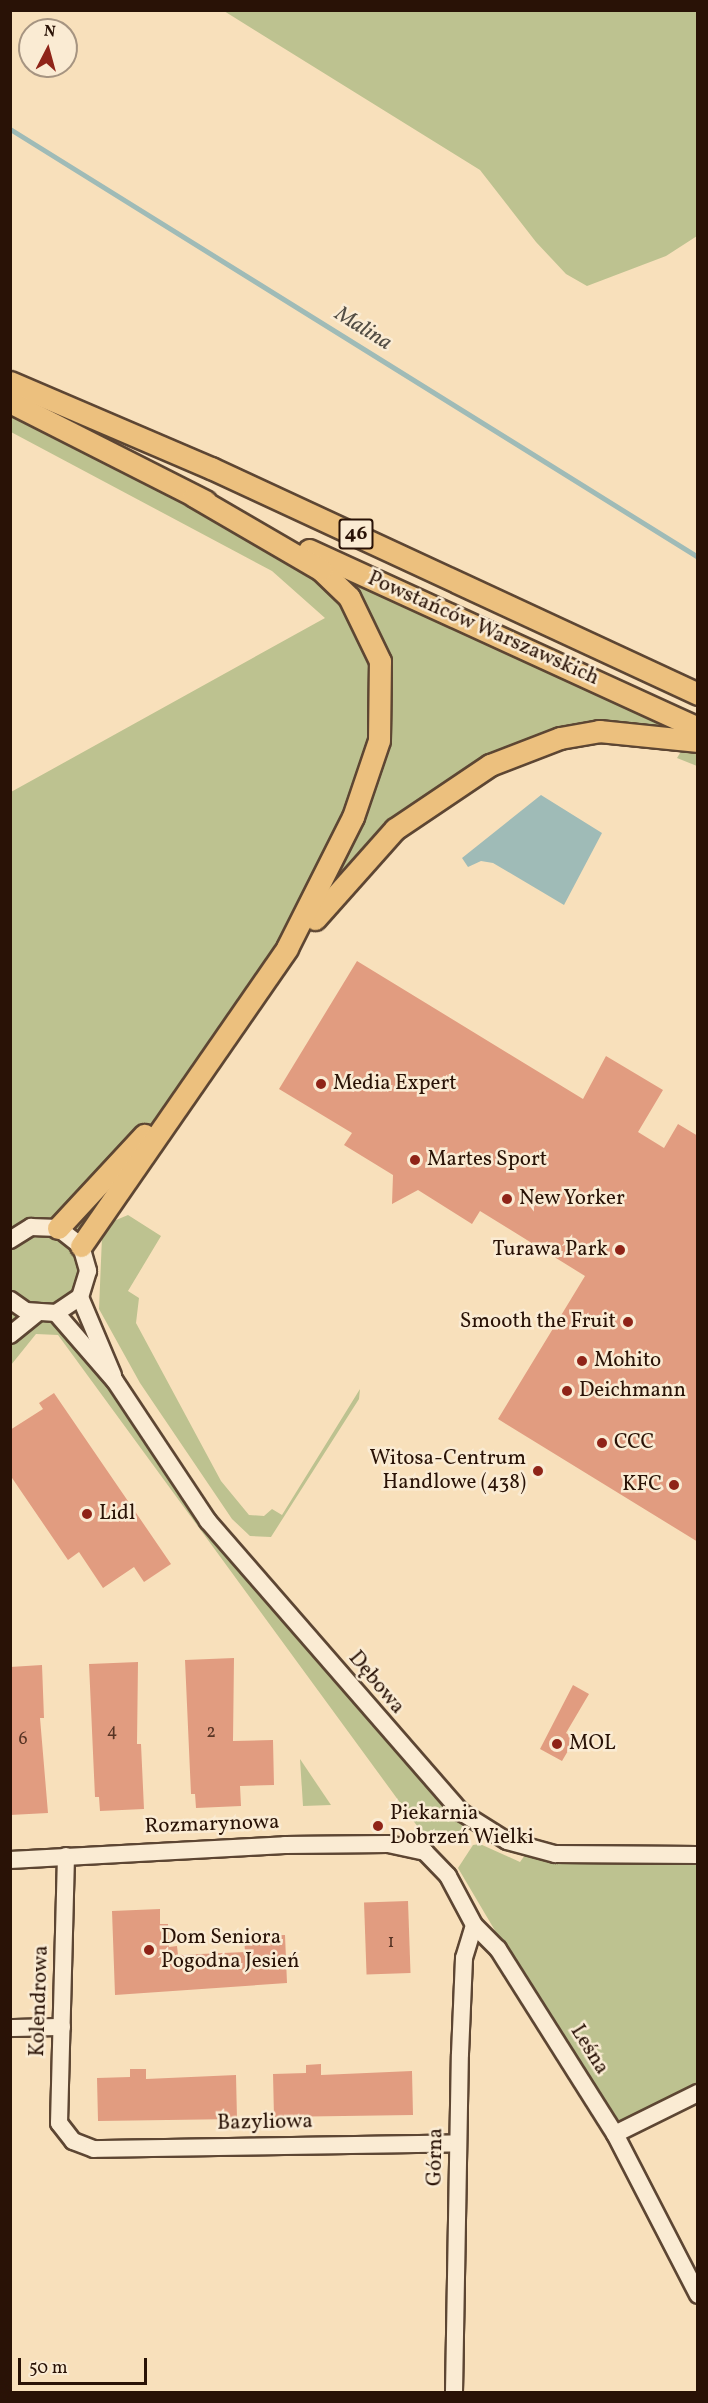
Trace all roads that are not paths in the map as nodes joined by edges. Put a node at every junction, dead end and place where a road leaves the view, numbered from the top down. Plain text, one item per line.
1 (10, 382) edge
2 (10, 402) edge
3 (194, 496) junction
4 (698, 694) edge
5 (698, 728) edge
6 (698, 741) edge
7 (287, 948) junction
8 (176, 1106) junction
9 (58, 1228) junction
10 (10, 1240) edge
11 (81, 1246) junction
12 (80, 1296) junction
13 (10, 1300) edge
14 (56, 1313) junction
15 (36, 1314) junction
16 (10, 1335) edge
17 (115, 1381) junction
18 (416, 1848) joint
19 (698, 1855) edge
20 (66, 1856) junction
21 (10, 1860) edge
22 (474, 1925) junction
23 (62, 2027) junction
24 (10, 2028) edge
25 (698, 2093) edge
26 (615, 2134) junction
27 (73, 2142) joint
28 (458, 2143) junction
29 (698, 2295) edge
30 (454, 2392) edge

1 - 4 main road, Powstańców Warszawskich / 46
2 - 3 main road, Powstańców Warszawskich / 46
3 - 5 main road, Powstańców Warszawskich / 46
3 - 7 main road
6 - 7 main road
7 - 8 main road
8 - 9 main road
8 - 11 main road
9 - 10 street
9 - 11 street
11 - 12 street
12 - 14 street
12 - 17 street, Dębowa
13 - 15 street
14 - 15 street
14 - 17 street, Dębowa
15 - 16 street
17 - 19 street, Dębowa
18 - 20 street, Rozmarynowa
18 - 22 street, Leśna
20 - 21 street, Rozmarynowa
20 - 23 street, Kolendrowa
22 - 26 street, Leśna
22 - 28 street, Górna
23 - 24 street
23 - 27 street, Kolendrowa
25 - 26 street
26 - 29 street, Leśna
27 - 28 street, Bazyliowa
28 - 30 street, Górna

